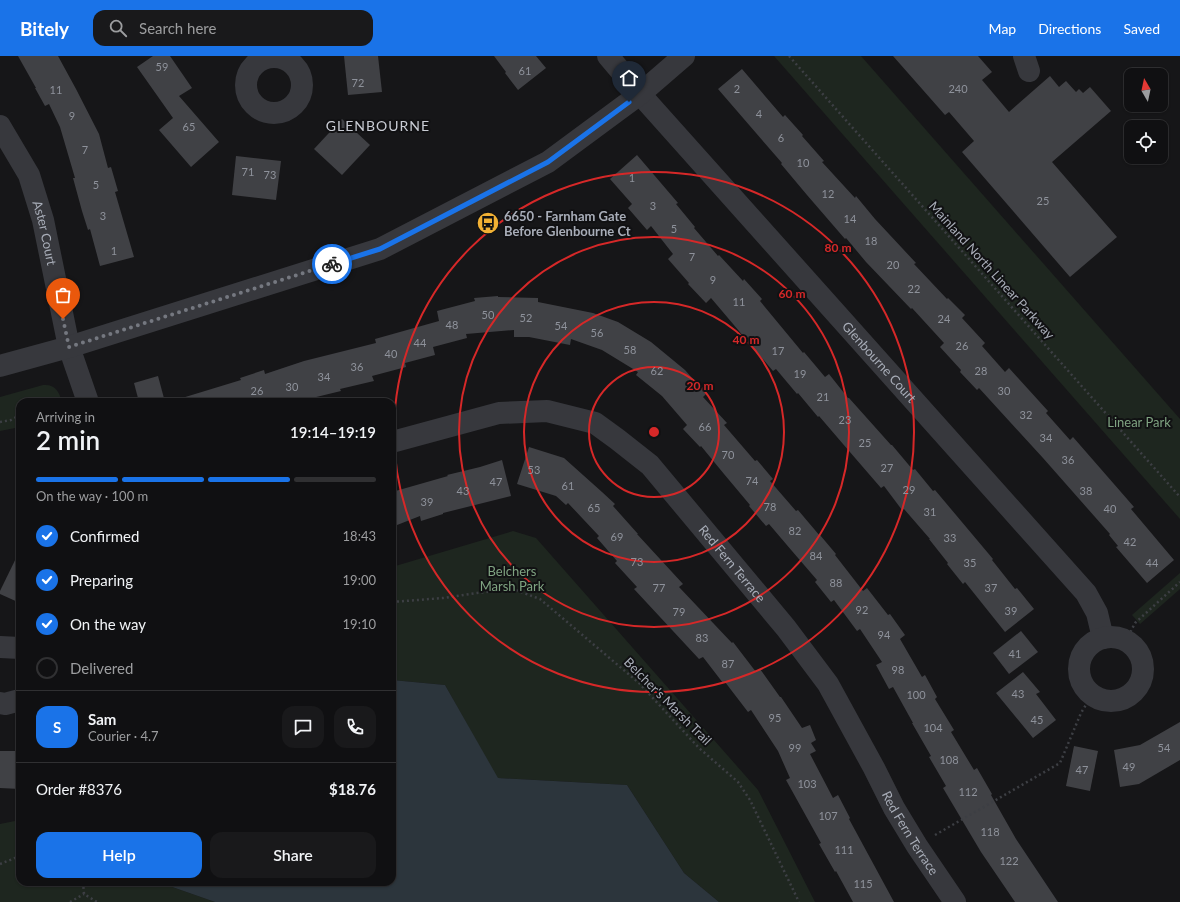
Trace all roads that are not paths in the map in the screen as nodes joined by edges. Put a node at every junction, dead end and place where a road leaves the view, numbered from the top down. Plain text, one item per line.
1 (608, 56) edge
2 (684, 56) edge
3 (640, 94) junction
4 (0, 126) edge
5 (69, 347) junction
6 (0, 366) edge
7 (87, 398) edge
8 (396, 441) edge
9 (1103, 638) junction
10 (0, 647) edge
11 (16, 648) edge
12 (16, 701) edge
13 (0, 703) edge
14 (955, 902) edge

1 - 3 street, Glenbourne Court
2 - 3 street
3 - 5 street
3 - 9 street, Glenbourne Court
4 - 5 street, Aster Court
5 - 6 street
5 - 7 street
8 - 14 street, Red Fern Terrace
9 - 9 street
10 - 11 street
12 - 13 street

